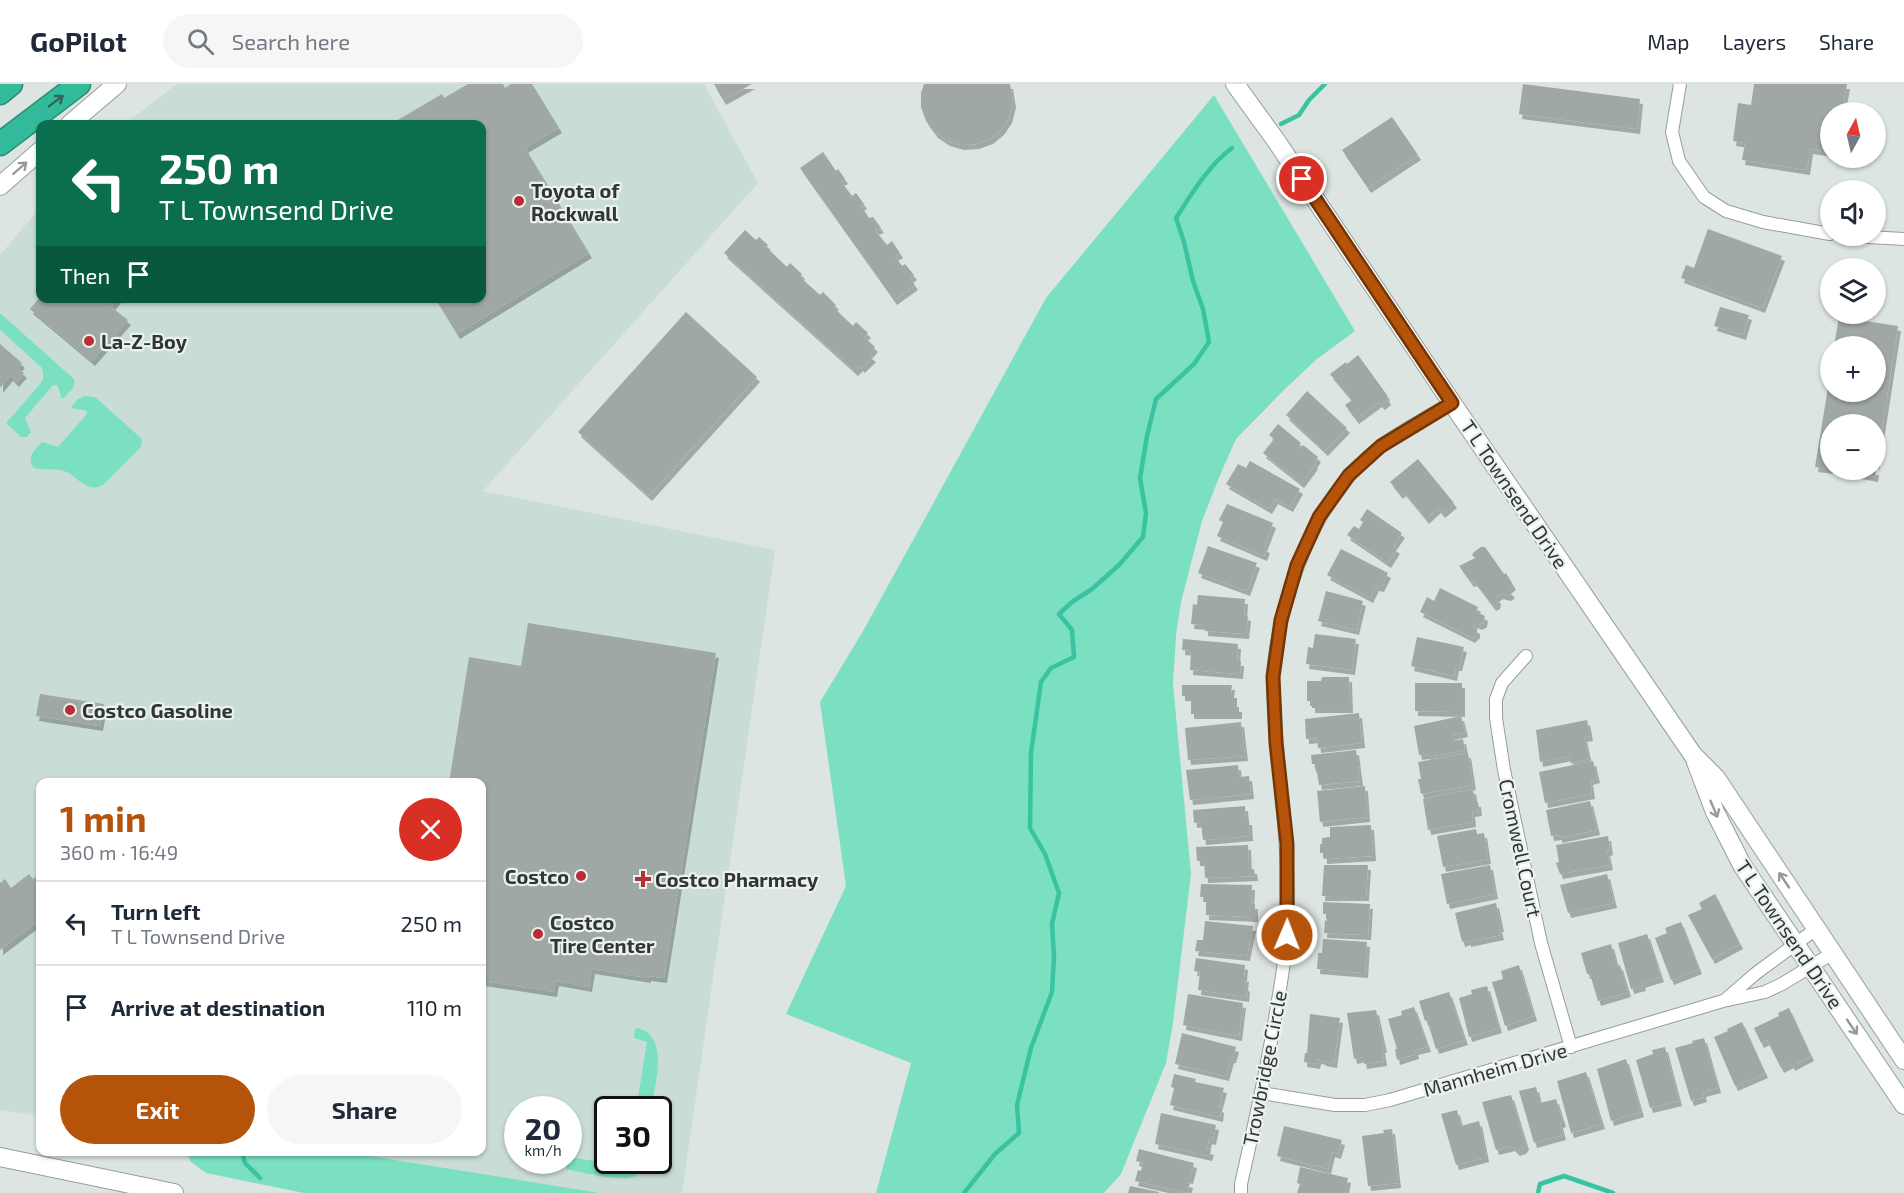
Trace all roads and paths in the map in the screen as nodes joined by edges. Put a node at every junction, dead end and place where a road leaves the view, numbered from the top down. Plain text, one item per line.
1 (11, 84) edge
2 (80, 84) edge
3 (117, 84) edge
4 (1235, 84) edge
5 (1680, 84) edge
6 (0, 93) edge
7 (75, 120) edge
8 (0, 144) edge
9 (36, 154) edge
10 (0, 186) edge
11 (1820, 232) edge
12 (1886, 238) edge
13 (1904, 239) edge
14 (1452, 403) junction
15 (1526, 656) dead end
16 (1693, 755) junction
17 (1816, 929) junction
18 (1796, 944) junction
19 (1833, 953) junction
20 (1765, 967) junction
21 (1811, 967) junction
22 (1778, 986) junction
23 (1723, 1001) junction
24 (1571, 1047) junction
25 (1904, 1060) edge
26 (1262, 1093) junction
27 (1904, 1105) edge
28 (0, 1157) edge
29 (174, 1193) edge
30 (1240, 1193) edge

1 - 6 highway
8 -> 2 highway
3 - 7 street
4 - 14 street, T L Townsend Drive
5 - 11 street
10 -> 9 street
12 - 13 street
14 - 16 street, T L Townsend Drive
14 - 26 street, Trowbridge Circle
15 - 24 street, Cromwell Court
17 -> 16 street, T L Townsend Drive
16 -> 18 street, T L Townsend Drive
17 - 18 street, Mannheim Drive
17 - 19 street, T L Townsend Drive
18 - 20 street, Mannheim Drive
18 - 21 street, T L Townsend Drive
19 - 21 street, Mannheim Drive
19 - 25 street, T L Townsend Drive
20 - 22 street
20 - 23 street, Mannheim Drive
21 - 22 street, Mannheim Drive
21 -> 27 street, T L Townsend Drive
22 - 23 street, Mannheim Drive
23 - 24 street, Mannheim Drive
24 - 26 street, Mannheim Drive
26 - 30 street, Trowbridge Circle
28 - 29 street

